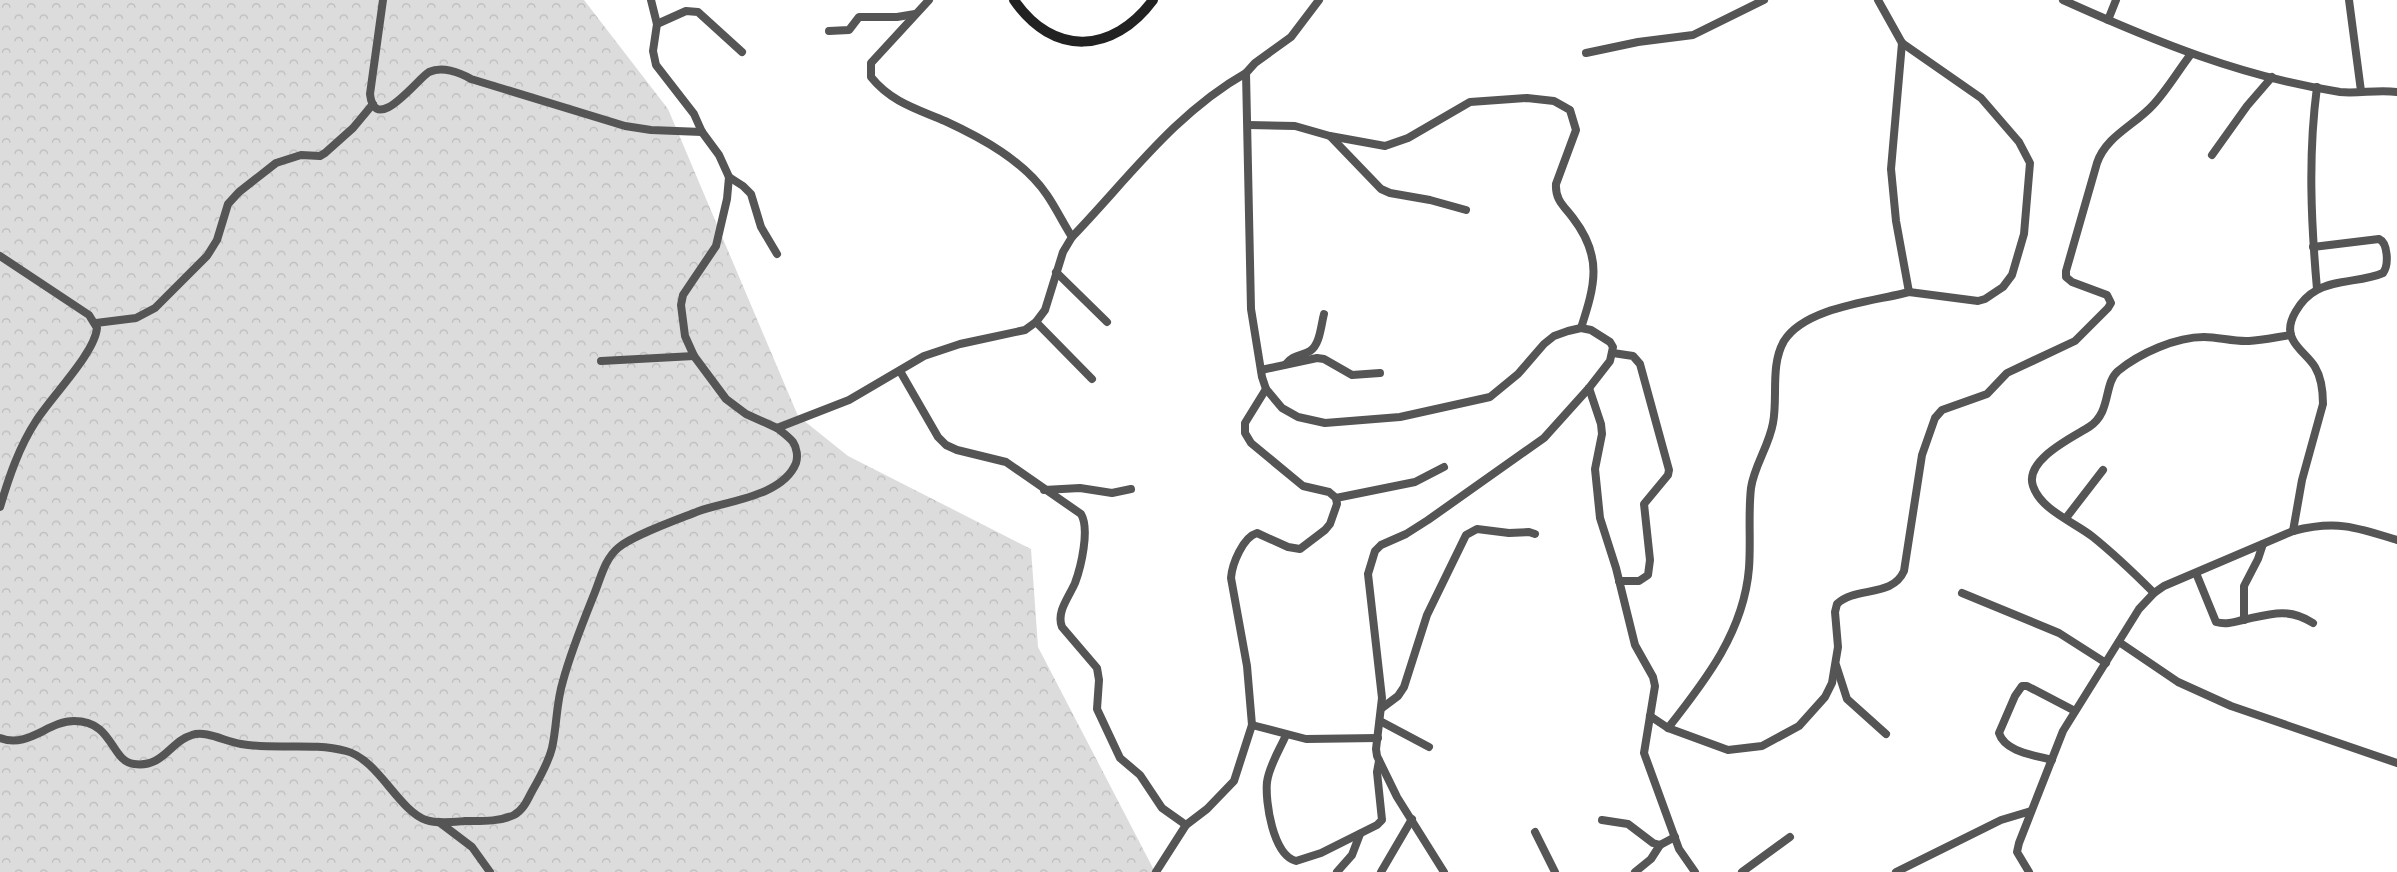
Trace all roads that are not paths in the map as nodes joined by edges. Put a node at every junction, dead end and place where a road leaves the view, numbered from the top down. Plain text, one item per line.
1 (383, 0) edge
2 (651, 0) edge
3 (929, 0) edge
4 (1014, 0) edge
5 (1153, 0) edge
6 (1319, 0) edge
7 (1764, 0) edge
8 (1878, 0) edge
9 (2064, 0) edge
10 (2116, 0) edge
11 (2349, 0) edge
12 (915, 14) junction
13 (2108, 20) junction
14 (657, 24) junction
15 (829, 31) dead end
16 (1902, 43) junction
17 (742, 52) dead end
18 (1586, 54) dead end
19 (2190, 54) junction
20 (1246, 74) junction
21 (2272, 77) junction
22 (2317, 87) junction
23 (2362, 91) junction
24 (2397, 92) edge
25 (373, 104) junction
26 (1248, 125) junction
27 (702, 132) junction
28 (1330, 136) junction
29 (2212, 156) dead end
30 (729, 177) junction
31 (1466, 210) dead end
32 (1072, 237) junction
33 (2313, 248) junction
34 (777, 254) dead end
35 (0, 256) edge
36 (1056, 272) junction
37 (2317, 290) junction
38 (1909, 292) junction
39 (1324, 314) dead end
40 (1036, 322) junction
41 (1107, 322) dead end
42 (96, 323) junction
43 (1581, 328) junction
44 (2291, 335) junction
45 (1612, 354) junction
46 (694, 356) junction
47 (601, 361) dead end
48 (1285, 364) junction
49 (1261, 370) junction
50 (900, 371) junction
51 (1380, 373) dead end
52 (1092, 379) dead end
53 (1589, 388) junction
54 (1266, 389) junction
55 (776, 428) junction
56 (1444, 467) dead end
57 (2103, 470) dead end
58 (1132, 489) dead end
59 (1044, 490) junction
60 (1336, 498) junction
61 (0, 507) edge
62 (2066, 518) junction
63 (2293, 531) junction
64 (1535, 534) dead end
65 (2397, 540) edge
66 (2263, 544) junction
67 (2196, 573) junction
68 (1619, 581) junction
69 (1962, 593) dead end
70 (2154, 593) junction
71 (2244, 620) junction
72 (2313, 623) dead end
73 (2120, 642) junction
74 (1835, 662) junction
75 (2106, 663) junction
76 (1829, 692) junction
77 (1845, 694) junction
78 (1382, 708) junction
79 (2075, 711) junction
80 (1650, 716) junction
81 (1380, 721) junction
82 (1252, 725) junction
83 (1668, 728) junction
84 (1886, 734) dead end
85 (1286, 735) junction
86 (0, 738) edge
87 (1378, 738) junction
88 (1429, 747) dead end
89 (1379, 760) junction
90 (2052, 760) junction
91 (2397, 763) edge
92 (2031, 811) junction
93 (1412, 819) junction
94 (1602, 820) dead end
95 (439, 822) junction
96 (1186, 825) junction
97 (1535, 832) dead end
98 (1360, 834) junction
99 (1675, 837) junction
100 (1790, 837) dead end
101 (1660, 845) junction
102 (490, 872) edge
103 (1156, 872) edge
104 (1337, 872) edge
105 (1381, 872) edge
106 (1444, 872) edge
107 (1555, 872) edge
108 (1635, 872) edge
109 (1695, 872) edge
110 (1742, 872) edge
111 (1896, 872) edge
112 (2029, 872) edge

1 - 25 street
2 - 14 street
3 - 12 street
4 - 5 main road
6 - 20 street
7 - 18 street
8 - 16 street
9 - 13 street
10 - 13 street
11 - 23 street
12 - 15 street
12 - 32 street
13 - 19 street
14 - 17 street
14 - 27 street
16 - 38 street
16 - 38 street
19 - 21 street
19 - 74 street
20 - 26 street
20 - 32 street
21 - 22 street
21 - 29 street
22 - 23 street
22 - 33 street
23 - 24 street
25 - 27 street
25 - 42 street
26 - 28 street
26 - 49 street
27 - 30 street
28 - 31 street
28 - 43 street
30 - 34 street
30 - 46 street
32 - 36 street
33 - 37 street
33 - 37 street
35 - 42 street
36 - 40 street
36 - 41 street
37 - 44 street
38 - 83 street
39 - 48 street
40 - 50 street
40 - 52 street
42 - 61 street
43 - 45 street
43 - 54 street
44 - 62 street
44 - 63 street
45 - 53 street
45 - 68 street
46 - 47 street
46 - 55 street
48 - 49 street
48 - 51 street
49 - 54 street
50 - 55 street
50 - 59 street
53 - 68 street
53 - 78 street
54 - 60 street
55 - 95 street
56 - 60 street
57 - 62 street
58 - 59 street
59 - 96 street
60 - 82 street
62 - 70 street
63 - 65 street
63 - 66 street
64 - 78 street
66 - 67 street
66 - 71 street
67 - 70 street
67 - 71 street
68 - 80 street
69 - 75 street
70 - 73 street
71 - 72 street
73 - 75 street
73 - 91 street
74 - 76 street
74 - 77 street
75 - 79 street
76 - 77 street
76 - 83 street
77 - 84 street
78 - 81 street
79 - 90 street
79 - 90 street
80 - 83 street
80 - 99 street
81 - 87 street
81 - 88 street
82 - 85 street
82 - 96 street
85 - 87 street
85 - 98 street
86 - 95 street
87 - 89 street
89 - 93 street
89 - 98 street
90 - 92 street
92 - 111 street
92 - 112 street
93 - 105 street
93 - 106 street
94 - 101 street
95 - 102 street
96 - 103 street
97 - 107 street
98 - 104 street
99 - 101 street
99 - 109 street
100 - 110 street
101 - 108 street

